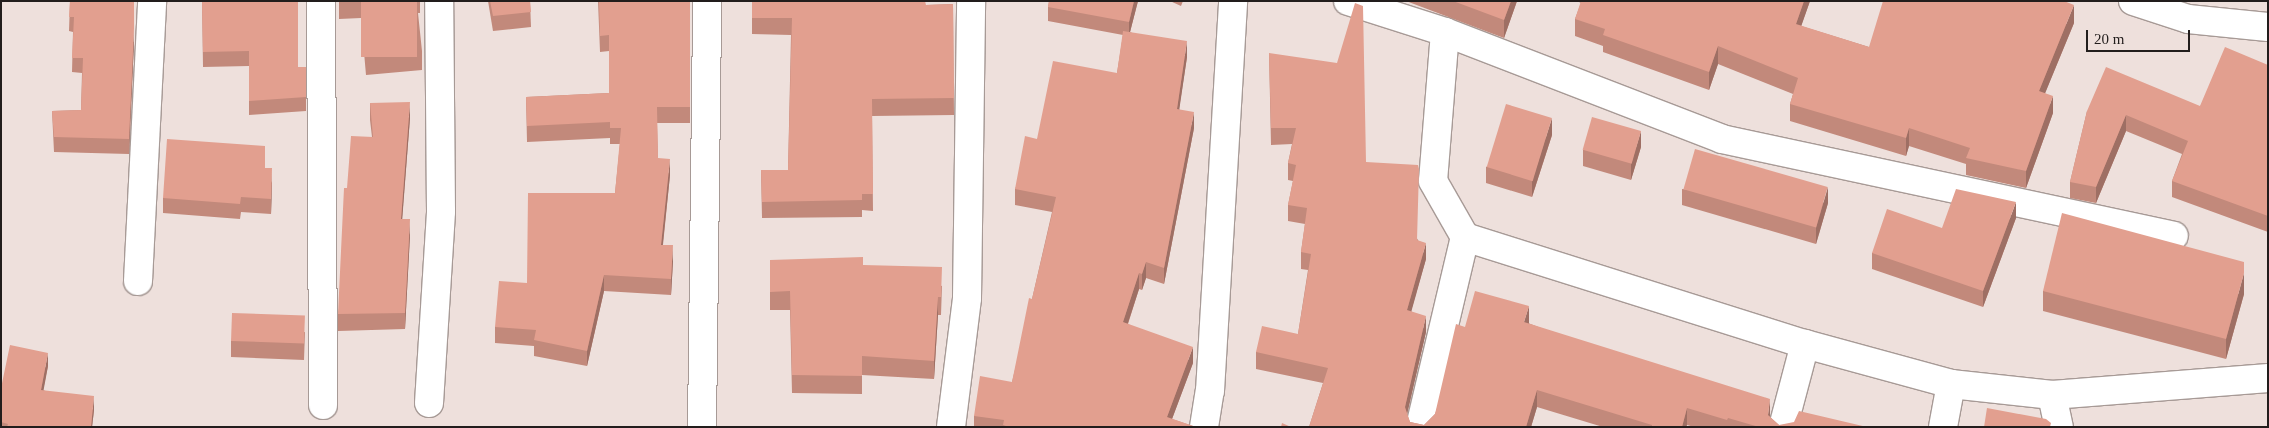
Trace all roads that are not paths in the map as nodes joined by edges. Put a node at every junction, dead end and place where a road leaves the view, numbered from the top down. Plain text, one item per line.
1 (152, 1) edge
2 (321, 1) edge
3 (439, 1) edge
4 (708, 1) edge
5 (971, 1) edge
6 (1233, 1) edge
7 (1348, 1) edge
8 (2133, 1) edge
9 (2196, 10) edge
10 (2268, 27) edge
11 (1445, 32) junction
12 (2174, 236) dead end
13 (1465, 237) junction
14 (138, 282) dead end
15 (1805, 344) junction
16 (2268, 378) edge
17 (1951, 384) junction
18 (2052, 395) junction
19 (429, 403) dead end
20 (323, 405) dead end
21 (702, 427) edge
22 (952, 427) edge
23 (1204, 427) edge
24 (1420, 427) edge
25 (1783, 427) edge
26 (1943, 427) edge
27 (2059, 427) edge

1 - 14 street
2 - 20 street
3 - 19 street
4 - 21 street
5 - 22 street
6 - 23 street
7 - 11 street
8 - 9 street
9 - 10 street
11 - 12 street
11 - 13 street
13 - 15 street
13 - 24 street
15 - 17 street
15 - 25 street
16 - 18 street
17 - 18 street
17 - 26 street
18 - 27 street

